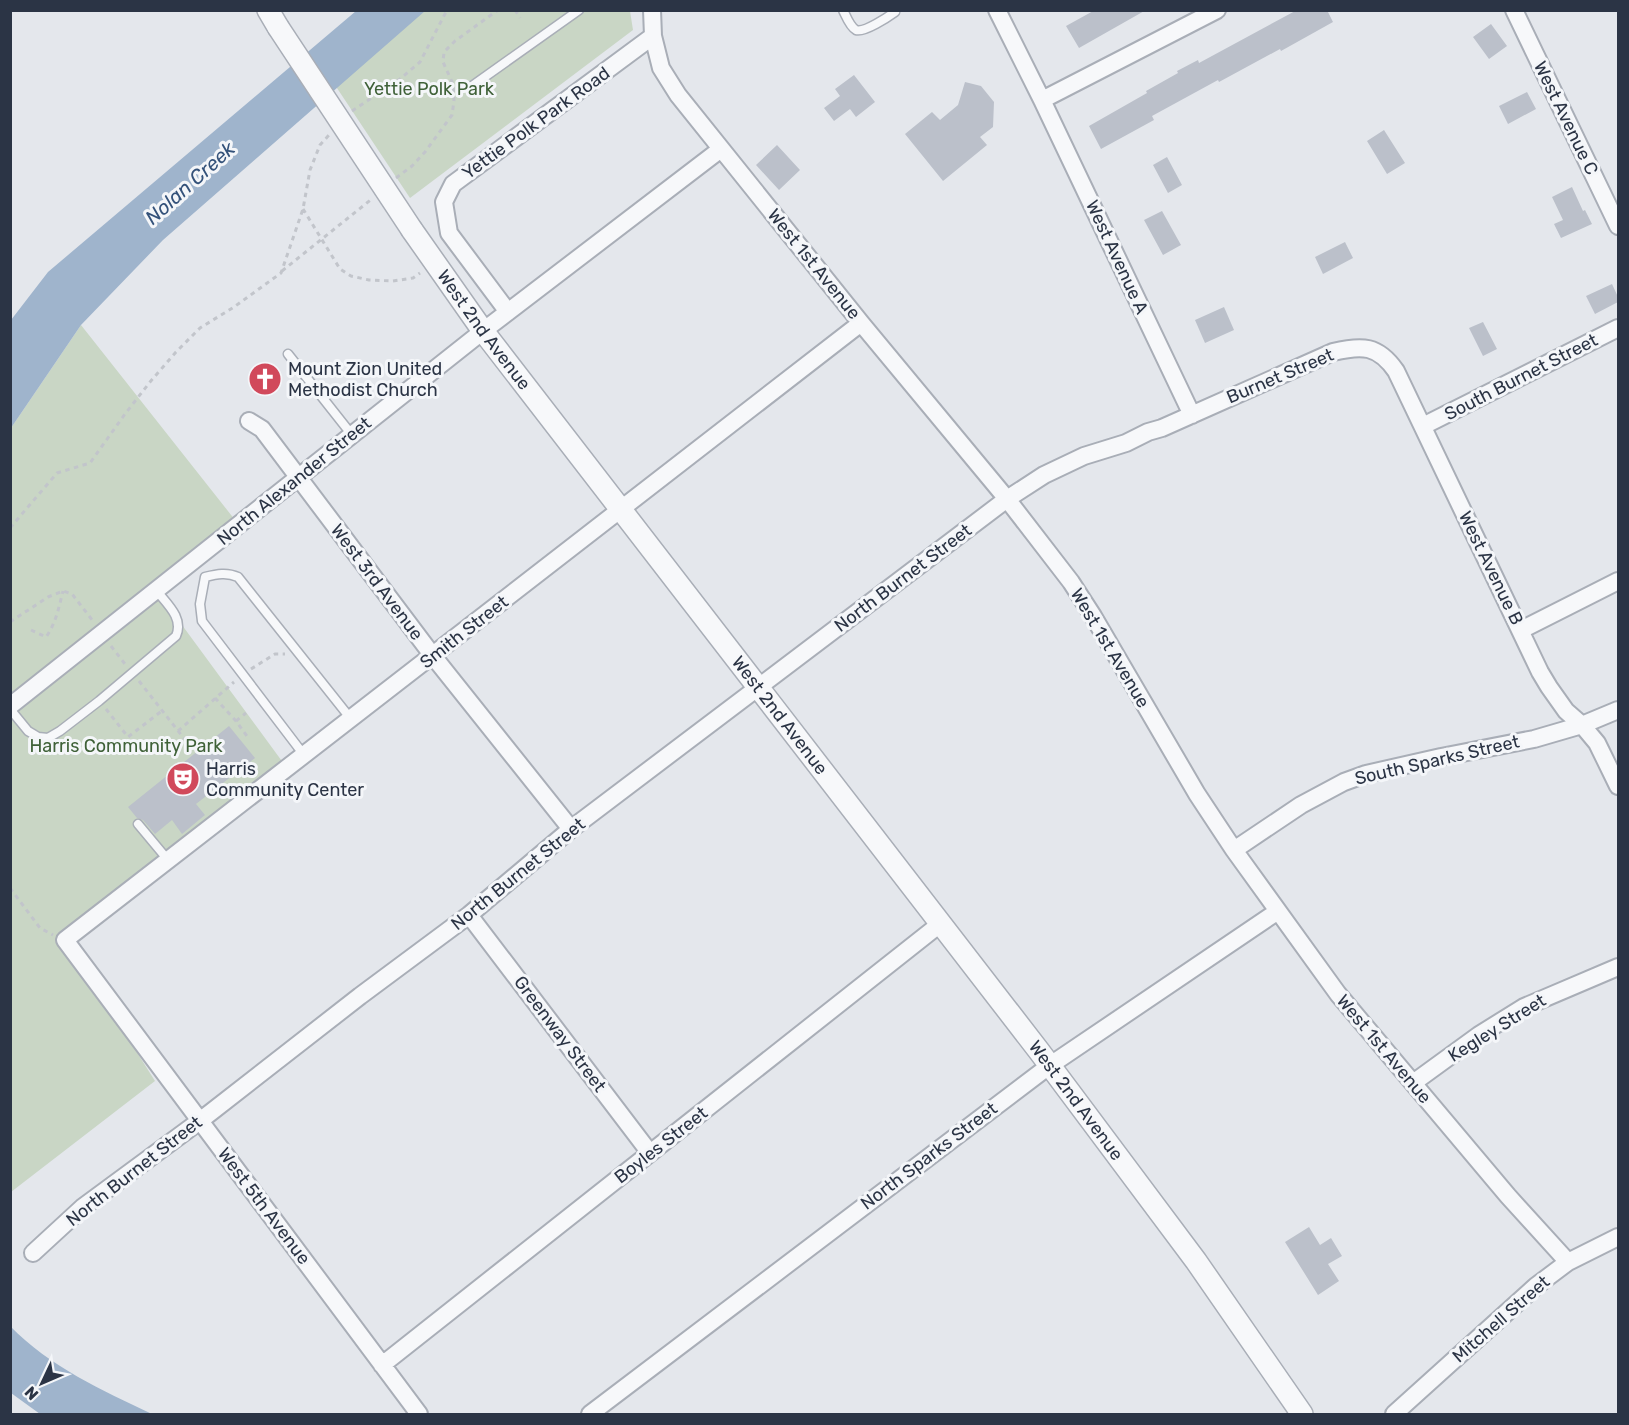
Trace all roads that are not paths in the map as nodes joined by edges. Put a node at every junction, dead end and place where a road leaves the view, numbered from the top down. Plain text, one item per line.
1 (579, 10) edge
2 (652, 10) edge
3 (843, 10) edge
4 (997, 10) edge
5 (1217, 10) edge
6 (1514, 10) edge
7 (895, 12) dead end
8 (273, 19) edge
9 (653, 36) junction
10 (471, 86) dead end
11 (1042, 100) junction
12 (721, 149) junction
13 (1618, 226) edge
14 (508, 312) junction
15 (861, 323) junction
16 (1618, 328) edge
17 (483, 331) junction
18 (1370, 349) joint
19 (288, 354) dead end
20 (1192, 415) junction
21 (249, 421) dead end
22 (1423, 426) junction
23 (352, 435) junction
24 (298, 478) junction
25 (1007, 500) junction
26 (621, 510) junction
27 (193, 562) junction
28 (205, 577) junction
29 (1618, 581) edge
30 (156, 590) junction
31 (1521, 630) junction
32 (433, 656) junction
33 (758, 687) junction
34 (10, 707) edge
35 (1618, 710) edge
36 (351, 719) junction
37 (1582, 725) junction
38 (304, 755) junction
39 (1618, 786) edge
40 (138, 824) dead end
41 (571, 829) junction
42 (1234, 850) junction
43 (168, 860) junction
44 (1278, 911) junction
45 (469, 915) junction
46 (940, 924) junction
47 (65, 940) joint
48 (1618, 967) edge
49 (1049, 1066) junction
50 (1413, 1083) junction
51 (201, 1120) junction
52 (650, 1153) junction
53 (1618, 1237) edge
54 (33, 1253) dead end
55 (1568, 1262) junction
56 (382, 1365) junction
57 (419, 1414) edge
58 (590, 1414) edge
59 (1302, 1414) edge
60 (1394, 1414) edge

1 - 10 lane
2 - 9 street, West 1st Avenue
3 - 7 lane
4 - 11 street, West Avenue A
5 - 11 street
6 - 13 street, West Avenue C
8 - 17 street, West 2nd Avenue, bridge
9 - 12 street, West 1st Avenue
9 - 14 street, Yettie Polk Park Road
11 - 20 street, West Avenue A
12 - 14 street, North Alexander Street
12 - 15 street, West 1st Avenue
14 - 17 street, North Alexander Street
15 - 25 street, West 1st Avenue
15 - 26 street, Smith Street
16 - 22 street, South Burnet Street
17 - 23 street, North Alexander Street
17 - 26 street, West 2nd Avenue
18 - 20 street, Burnet Street
18 - 22 street, West Avenue B
19 - 23 lane
20 - 25 street
21 - 24 street, West 3rd Avenue
22 - 31 street, West Avenue B
23 - 24 street, North Alexander Street
24 - 27 street, North Alexander Street
24 - 32 street, West 3rd Avenue
25 - 33 street, North Burnet Street
25 - 42 street, West 1st Avenue
26 - 32 street, Smith Street
26 - 33 street, West 2nd Avenue
27 - 28 lane
27 - 30 street, North Alexander Street
28 - 36 lane
28 - 38 lane
29 - 31 street
30 - 34 street, North Alexander Street
30 - 34 lane
31 - 37 street, West Avenue B
32 - 36 street, Smith Street
32 - 41 street, West 3rd Avenue
33 - 41 street, North Burnet Street
33 - 46 street, West 2nd Avenue
35 - 37 street, South Sparks Street
36 - 38 street, Smith Street
37 - 39 street, West Avenue B
37 - 42 street, South Sparks Street
38 - 43 street, Smith Street
40 - 43 lane
41 - 45 street, North Burnet Street
42 - 44 street, West 1st Avenue
43 - 47 street, Smith Street
44 - 49 street, North Sparks Street
44 - 50 street, West 1st Avenue
45 - 51 street, North Burnet Street
45 - 52 street, Greenway Street
46 - 49 street, West 2nd Avenue
46 - 52 street, Boyles Street
47 - 51 street, West 5th Avenue
48 - 50 street, Kegley Street
49 - 58 street, North Sparks Street
49 - 59 street, West 2nd Avenue
50 - 55 street, West 1st Avenue
51 - 54 street, North Burnet Street
51 - 56 street, West 5th Avenue
52 - 56 street, Boyles Street
53 - 55 street, Mitchell Street
55 - 60 street, Mitchell Street
56 - 57 street, West 5th Avenue

